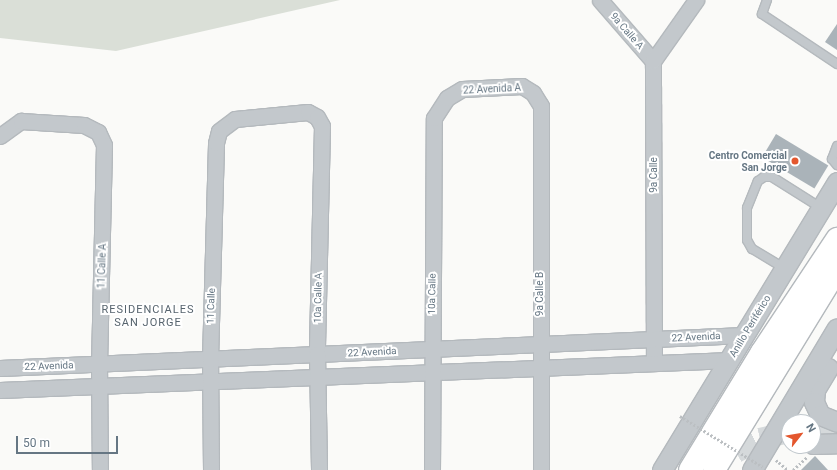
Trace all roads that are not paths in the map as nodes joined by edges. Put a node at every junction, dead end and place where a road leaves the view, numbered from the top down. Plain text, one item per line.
1 (600, 0) edge
2 (696, 0) edge
3 (767, 0) edge
4 (653, 61) junction
5 (837, 64) edge
6 (434, 118) joint
7 (542, 119) joint
8 (0, 136) edge
9 (216, 143) joint
10 (837, 146) edge
11 (837, 165) edge
12 (837, 182) edge
13 (821, 208) junction
14 (837, 239) edge
15 (784, 268) junction
16 (837, 269) edge
17 (837, 292) edge
18 (837, 328) edge
19 (744, 335) junction
20 (654, 339) junction
21 (540, 344) junction
22 (432, 349) junction
23 (837, 352) edge
24 (317, 354) junction
25 (210, 359) junction
26 (730, 360) junction
27 (654, 363) junction
28 (99, 364) junction
29 (0, 368) edge
30 (540, 368) junction
31 (432, 372) junction
32 (318, 377) junction
33 (210, 381) junction
34 (99, 386) junction
35 (0, 390) edge
36 (815, 390) junction
37 (800, 414) edge
38 (837, 422) edge
39 (837, 443) edge
40 (821, 444) edge
41 (724, 464) edge
42 (757, 468) edge
43 (100, 470) edge
44 (211, 470) edge
45 (319, 470) edge
46 (432, 470) edge
47 (541, 470) edge
48 (662, 470) edge
49 (690, 470) edge

1 - 4 street, 9a Calle A
2 - 4 street
3 - 5 lane
4 - 20 street, 9a Calle
6 - 7 street, 22 Avenida A
6 - 22 street, 10a Calle
7 - 21 street, 9a Calle B
8 - 28 street, 11 Calle A
9 - 24 street, 10a Calle A
9 - 25 street, 11 Calle
10 - 11 lane
12 - 13 street, Anillo Periférico
13 - 15 street, Anillo Periférico
13 - 15 lane
14 - 49 highway
15 - 19 street, Anillo Periférico
16 - 41 highway
17 - 41 highway
18 - 42 street
19 - 20 street, 22 Avenida
19 - 26 street, Anillo Periférico
20 - 21 street, 22 Avenida
20 - 27 street, 9a Calle
21 - 22 street, 22 Avenida
21 - 30 street, 9a Calle B
22 - 24 street, 22 Avenida
22 - 31 street, 10a Calle
23 - 36 street
24 - 25 street, 22 Avenida
24 - 32 street, 10a Calle A
25 - 28 street, 22 Avenida
25 - 33 street, 11 Calle
26 - 27 street
26 - 48 street, Anillo Periférico
27 - 30 street
28 - 29 street, 22 Avenida
28 - 34 street, 11 Calle A
30 - 31 street
30 - 47 street, 9a Calle B
31 - 32 street
31 - 46 street, 10a Calle
32 - 33 street
32 - 45 street, 10a Calle A
33 - 34 street
33 - 44 street, 11 Calle
34 - 35 street
34 - 43 street, 11 Calle A
36 - 37 street
36 - 38 street
39 - 40 street

